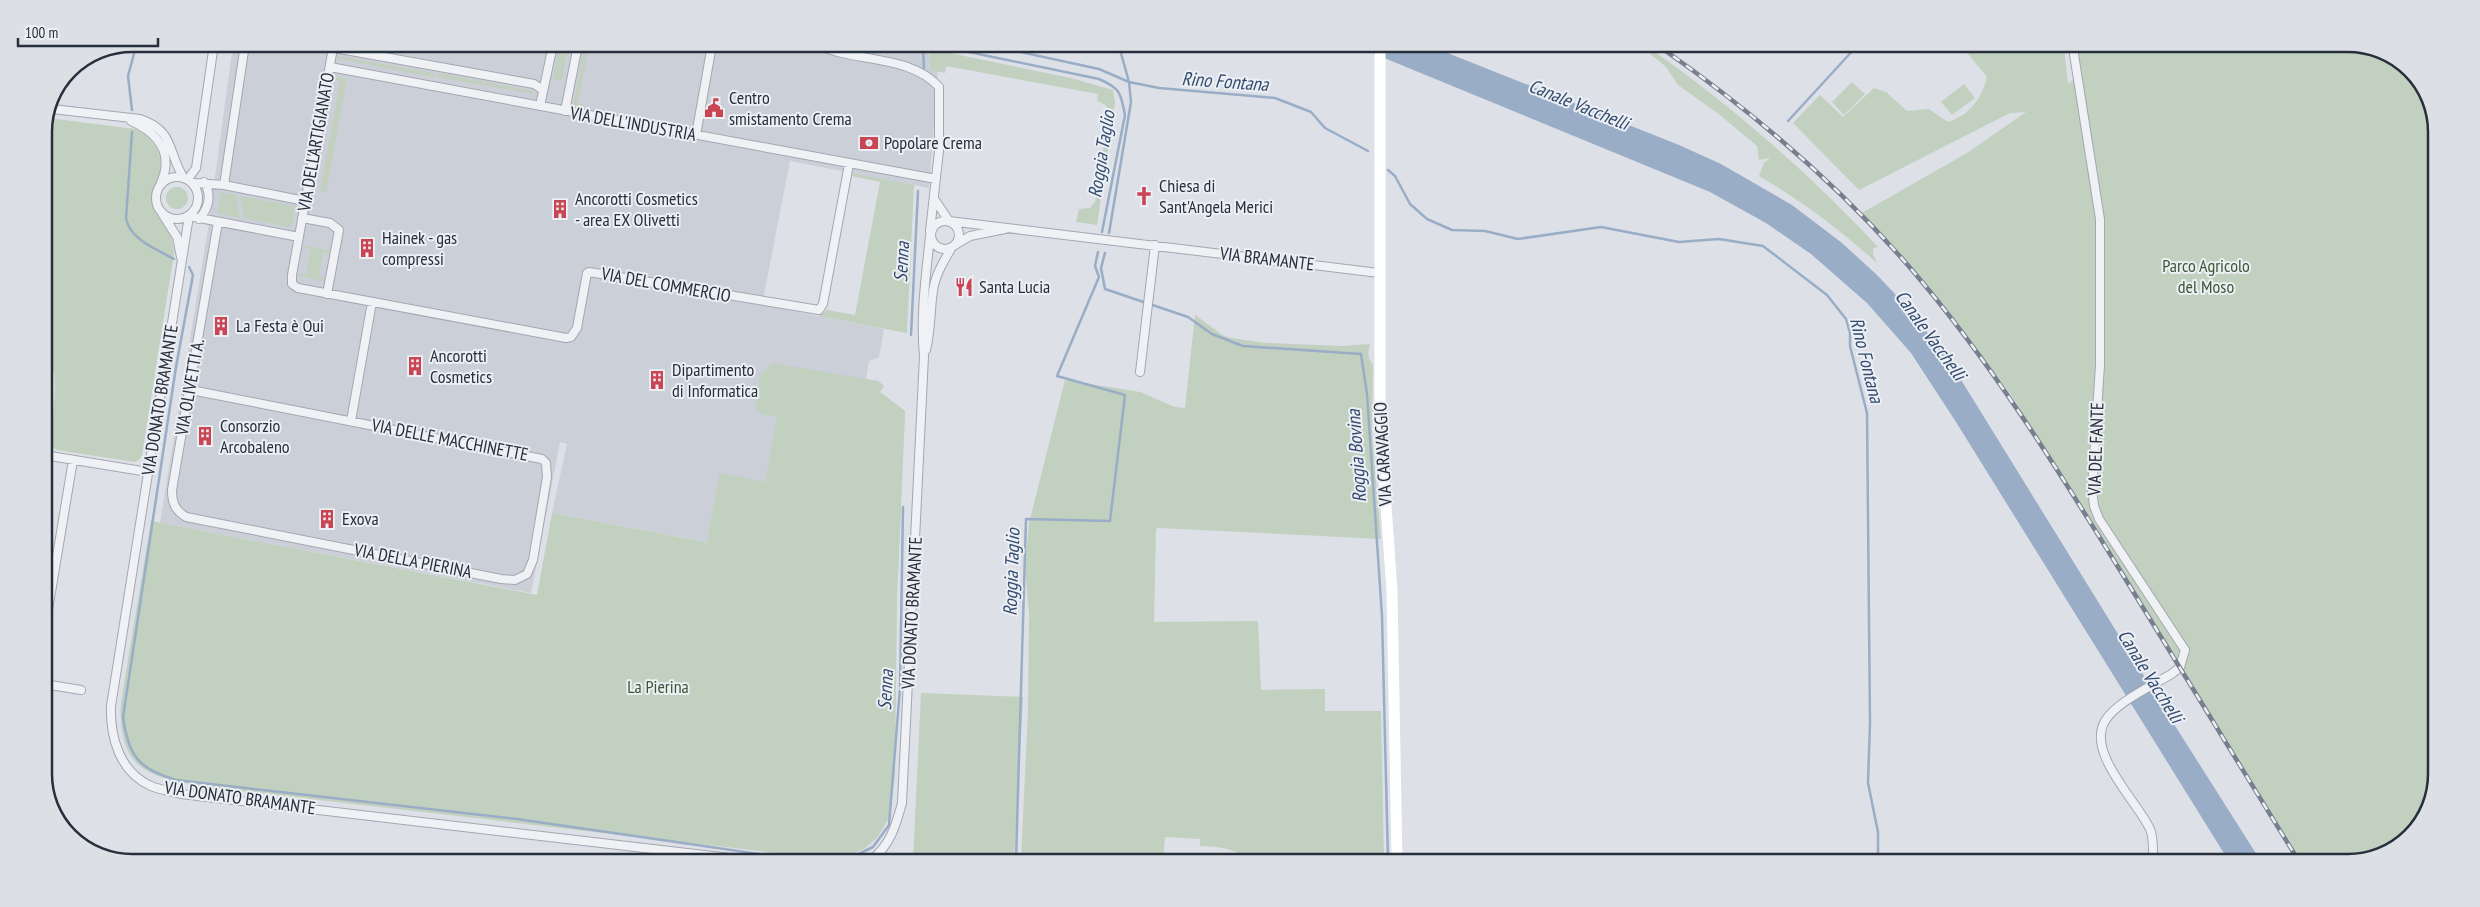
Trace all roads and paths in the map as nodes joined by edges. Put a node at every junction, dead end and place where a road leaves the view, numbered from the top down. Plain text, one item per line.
1 (213, 52) edge
2 (244, 52) edge
3 (332, 52) edge
4 (355, 52) edge
5 (552, 52) edge
6 (577, 52) edge
7 (711, 52) edge
8 (836, 52) edge
9 (1380, 52) edge
10 (2074, 52) edge
11 (330, 67) junction
12 (543, 90) junction
13 (540, 106) junction
14 (56, 110) edge
15 (565, 111) junction
16 (125, 118) junction
17 (696, 135) junction
18 (850, 164) junction
19 (936, 179) junction
20 (188, 180) junction
21 (204, 182) junction
22 (161, 184) junction
23 (224, 184) junction
24 (935, 200) junction
25 (305, 201) junction
26 (162, 212) junction
27 (189, 216) junction
28 (302, 218) junction
29 (199, 219) junction
30 (949, 221) junction
31 (218, 222) junction
32 (1015, 228) junction
33 (930, 234) junction
34 (299, 237) junction
35 (1155, 245) junction
36 (953, 246) junction
37 (182, 266) junction
38 (1379, 273) junction
39 (327, 294) junction
40 (372, 302) junction
41 (924, 356) junction
42 (1140, 372) dead end
43 (191, 390) junction
44 (351, 421) junction
45 (52, 456) edge
46 (73, 460) junction
47 (546, 463) joint
48 (148, 472) junction
49 (186, 516) joint
50 (53, 582) edge
51 (53, 685) edge
52 (81, 690) dead end
53 (696, 854) edge
54 (878, 854) edge
55 (1397, 854) edge
56 (2152, 854) edge

1 - 20 street
2 - 23 street
3 - 11 street, VIA DELL'ARTIGIANATO
4 - 12 street
5 - 12 street
6 - 15 street
7 - 17 street
8 - 19 street, VIA DONATO BRAMANTE
9 - 38 street, VIA CARAVAGGIO
10 - 56 street, VIA DEL FANTE
11 - 13 street, VIA DELL'INDUSTRIA
11 - 25 street, VIA DELL'ARTIGIANATO
12 - 13 street
13 - 15 street, VIA DELL'INDUSTRIA
14 - 16 street
15 - 17 street, VIA DELL'INDUSTRIA
16 - 20 street
16 - 22 street
17 - 18 street, VIA DELL'INDUSTRIA
18 - 19 street, VIA DELL'INDUSTRIA
18 - 40 street, VIA DEL COMMERCIO
19 - 24 street, VIA DONATO BRAMANTE
20 - 21 street
20 - 22 street
20 - 27 street
21 - 23 street
21 - 29 street
22 - 26 street
23 - 25 street
24 - 30 street
24 - 33 street, VIA DONATO BRAMANTE
25 - 28 street, VIA DELL'ARTIGIANATO
26 - 27 street
26 - 37 street
27 - 29 street
27 - 37 street
28 - 34 street, VIA DELL'ARTIGIANATO
28 - 39 street
29 - 31 street
30 - 32 street, VIA BRAMANTE
30 - 33 street
30 - 36 street
31 - 34 street
31 - 43 street, VIA OLIVETTI A.
32 - 35 street, VIA BRAMANTE
32 - 36 street, VIA BRAMANTE
33 - 36 street
33 - 41 street, VIA DONATO BRAMANTE
34 - 39 street, VIA DEL COMMERCIO
35 - 38 street, VIA BRAMANTE
35 - 42 street
36 - 41 street, VIA DONATO BRAMANTE
37 - 48 street, VIA DONATO BRAMANTE
38 - 55 street, VIA CARAVAGGIO
39 - 40 street, VIA DEL COMMERCIO
40 - 44 street, VIA DELLE MACCHINETTE
41 - 54 street, VIA DONATO BRAMANTE
43 - 44 street, VIA DELLE MACCHINETTE
43 - 49 street, VIA OLIVETTI A.
44 - 47 street, VIA DELLE MACCHINETTE
45 - 46 street
46 - 48 street
46 - 50 street
47 - 49 street, VIA DELLA PIERINA
48 - 53 street, VIA DONATO BRAMANTE
51 - 52 street

